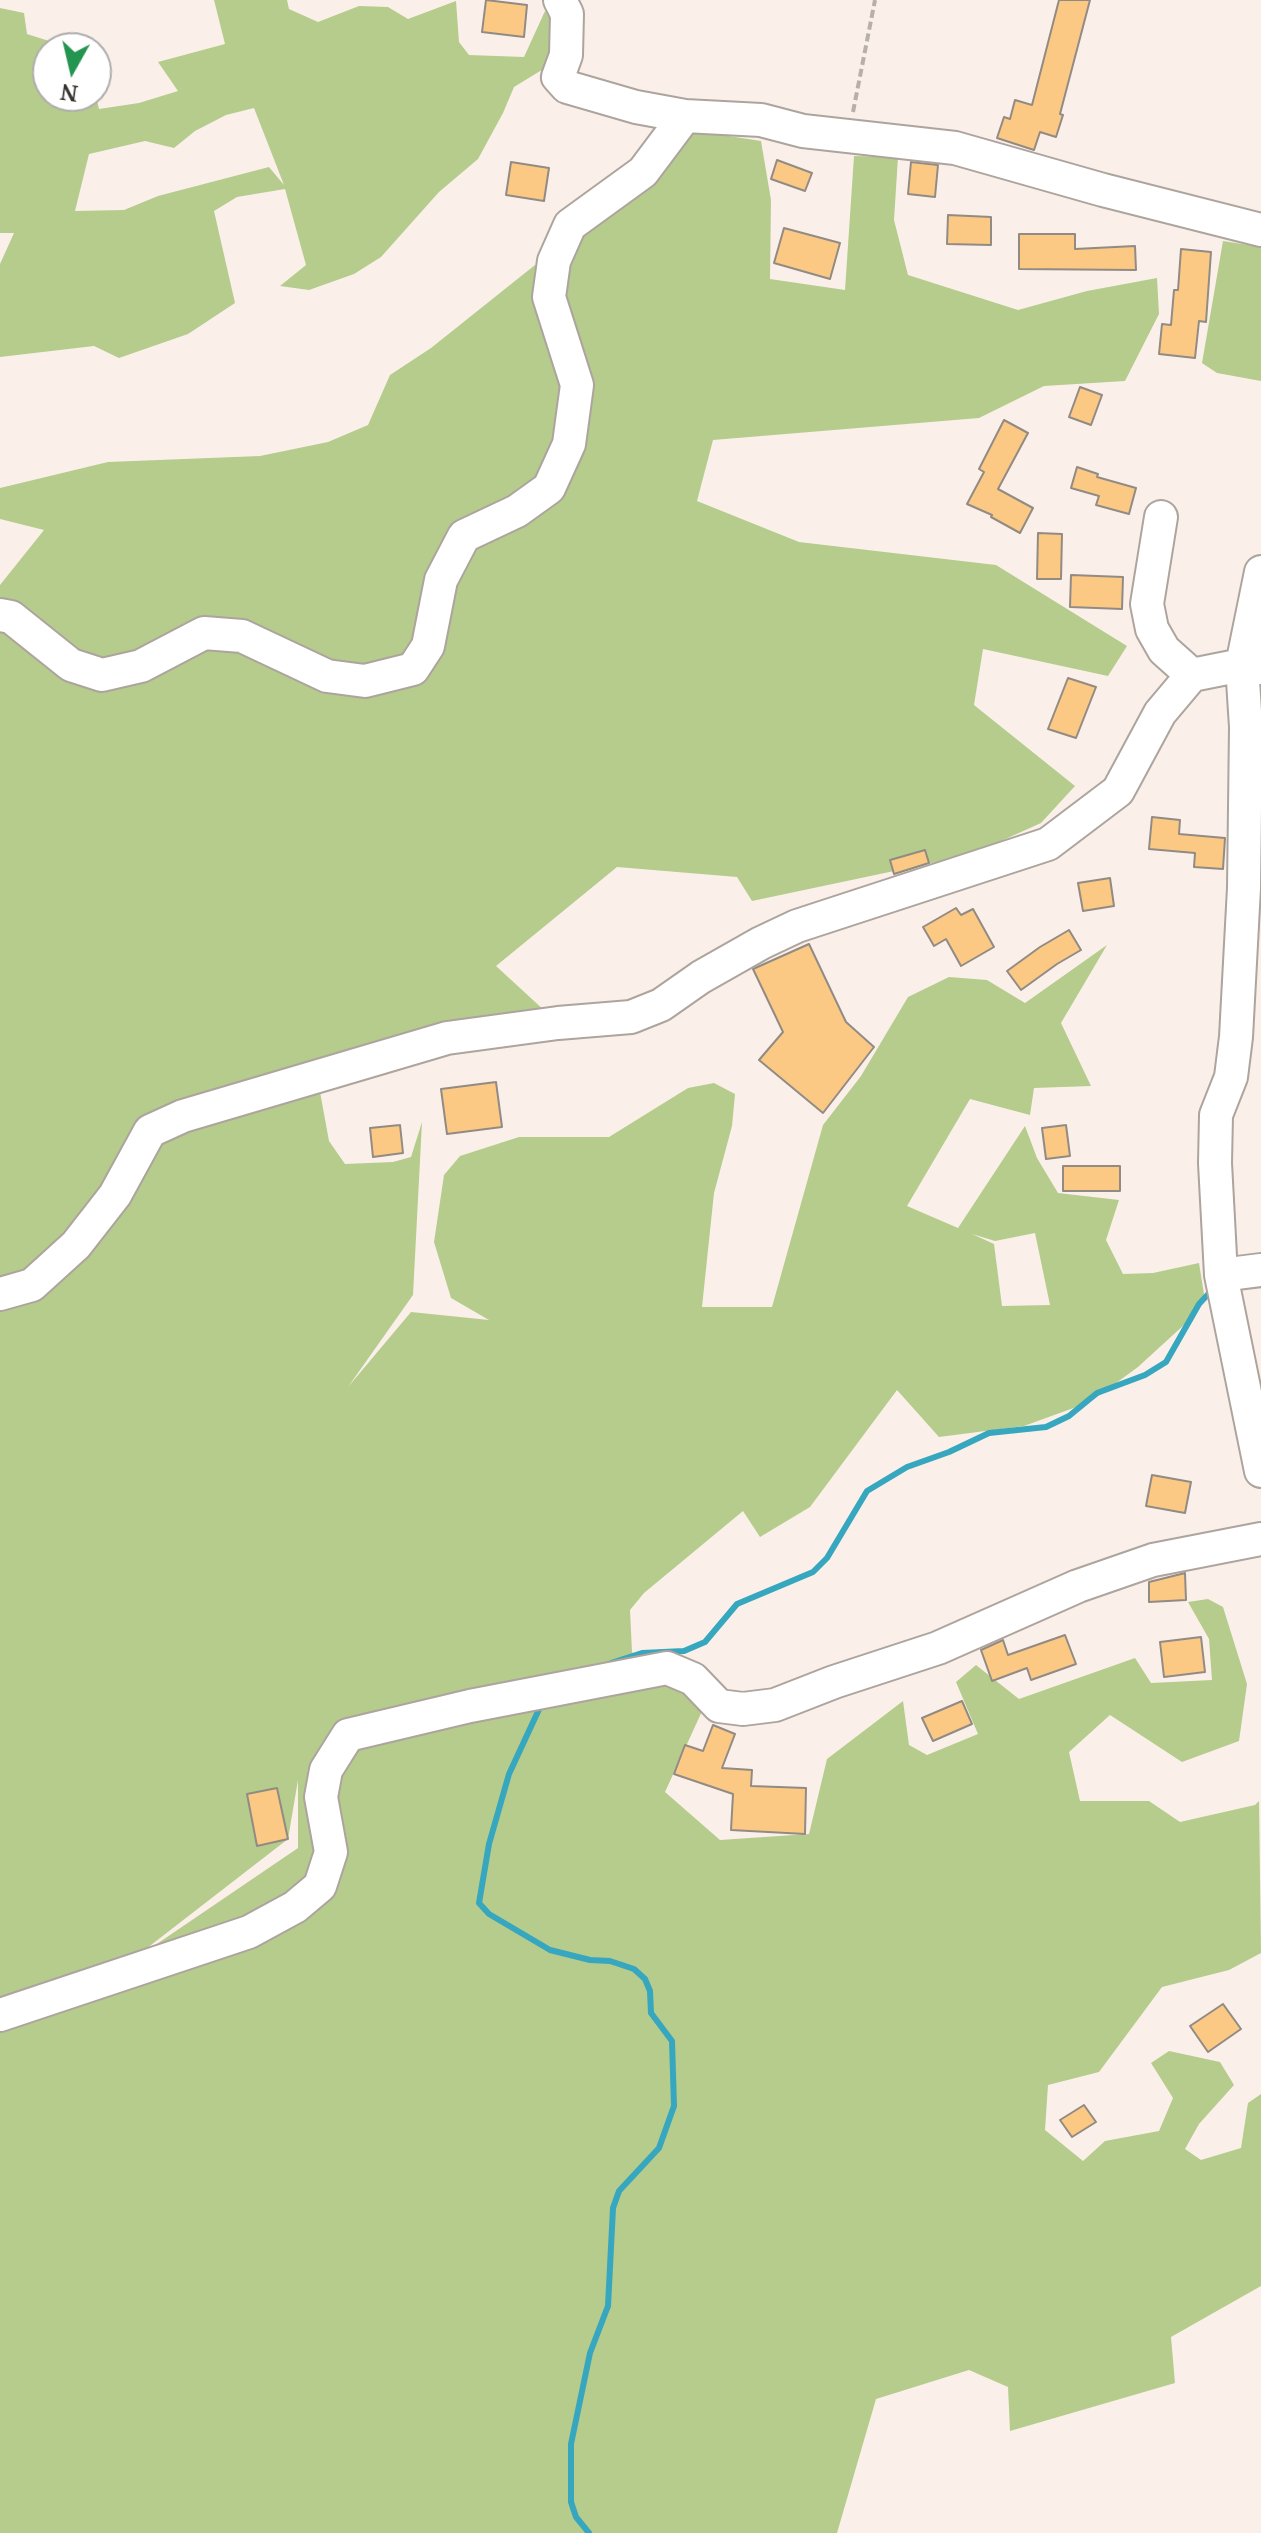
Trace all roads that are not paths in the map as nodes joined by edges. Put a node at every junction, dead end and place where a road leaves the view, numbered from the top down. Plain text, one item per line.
1 (560, 0) edge
2 (685, 116) junction
3 (1261, 230) edge
4 (1161, 517) dead end
5 (1261, 572) edge
6 (0, 615) edge
7 (1251, 666) edge
8 (1192, 675) junction
9 (1261, 1270) edge
10 (1221, 1275) junction
11 (0, 1294) edge
12 (1261, 1471) edge
13 (1261, 1539) edge
14 (0, 2015) edge

1 - 2 street
2 - 3 street
2 - 6 street
4 - 8 street
5 - 7 street
7 - 8 street
7 - 10 street
8 - 11 street
9 - 10 street
10 - 12 street
13 - 14 street

